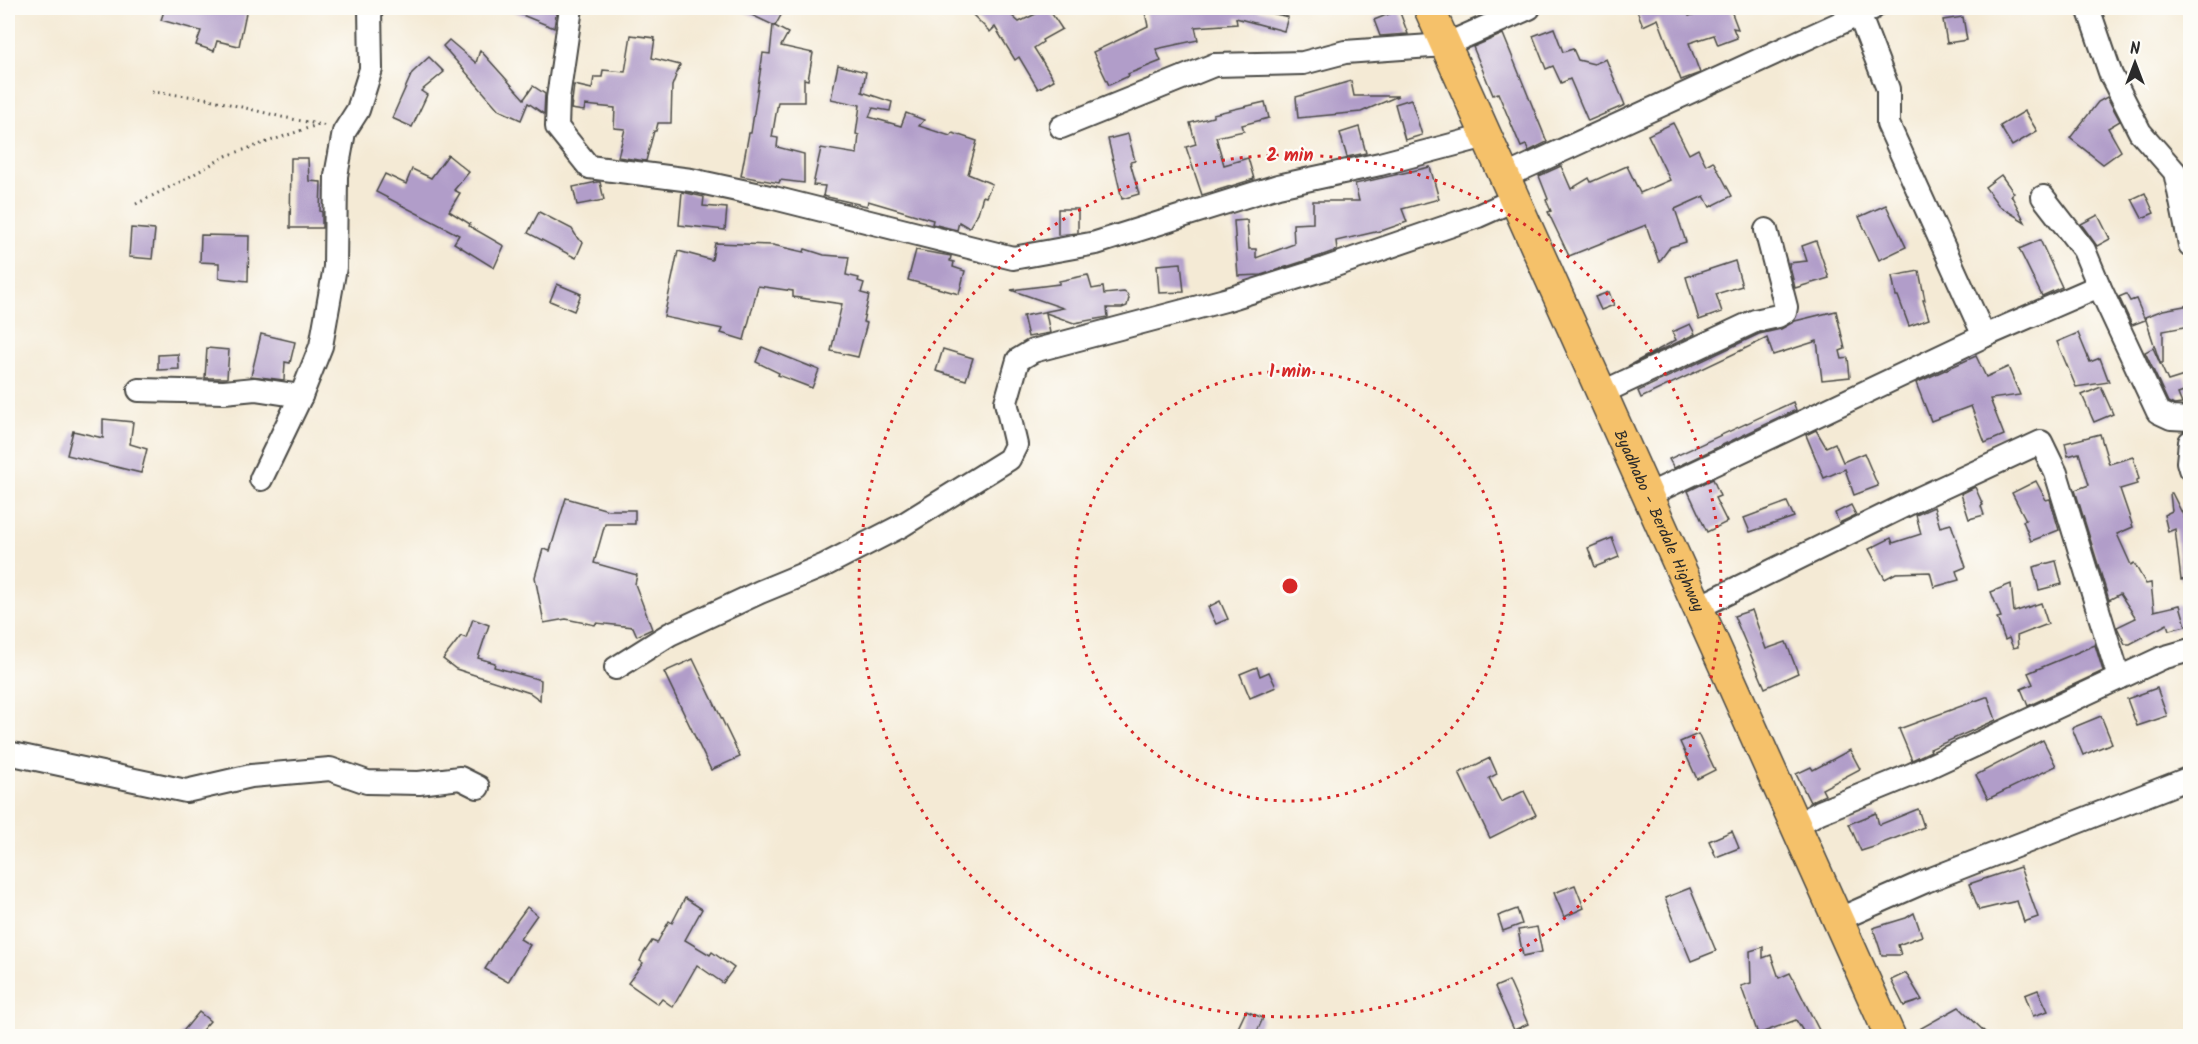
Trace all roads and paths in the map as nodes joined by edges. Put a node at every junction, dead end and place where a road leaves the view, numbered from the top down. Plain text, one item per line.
1 (370, 8) edge
2 (571, 8) edge
3 (1429, 8) edge
4 (1529, 8) edge
5 (2088, 8) edge
6 (1866, 11) edge
7 (1445, 45) junction
8 (152, 92) dead end
9 (320, 124) junction
10 (1061, 127) dead end
11 (344, 132) junction
12 (1486, 136) junction
13 (1509, 188) junction
14 (2043, 197) dead end
15 (136, 204) dead end
16 (1766, 230) dead end
17 (2190, 245) edge
18 (2099, 286) junction
19 (1984, 336) junction
20 (138, 390) dead end
21 (1601, 393) junction
22 (301, 396) junction
23 (2190, 419) edge
24 (2190, 442) edge
25 (2190, 469) edge
26 (261, 479) dead end
27 (1646, 495) junction
28 (1697, 608) junction
29 (2190, 650) edge
30 (616, 668) dead end
31 (2119, 678) junction
32 (8, 753) edge
33 (2190, 778) edge
34 (478, 787) dead end
35 (1795, 826) junction
36 (1837, 920) junction
37 (1890, 1036) edge

1 - 11 street
2 - 12 street
3 - 7 main road, Byadhabo - Berdale Highway
4 - 7 street
5 - 17 street
6 - 13 street
6 - 19 street
7 - 10 street
7 - 12 main road, Byadhabo - Berdale Highway
8 - 9 path
9 - 11 path
9 - 15 path
11 - 22 street
12 - 13 main road, Byadhabo - Berdale Highway
13 - 21 main road, Byadhabo - Berdale Highway
13 - 30 street
14 - 18 street
16 - 21 street
18 - 19 street
18 - 23 street
19 - 27 street
20 - 22 street
21 - 27 main road, Byadhabo - Berdale Highway
22 - 26 street
24 - 25 street
27 - 28 main road, Byadhabo - Berdale Highway
28 - 31 street
28 - 35 main road, Byadhabo - Berdale Highway
29 - 31 street
31 - 35 street
32 - 34 street
33 - 36 street
35 - 36 main road, Byadhabo - Berdale Highway
36 - 37 main road, Byadhabo - Berdale Highway

